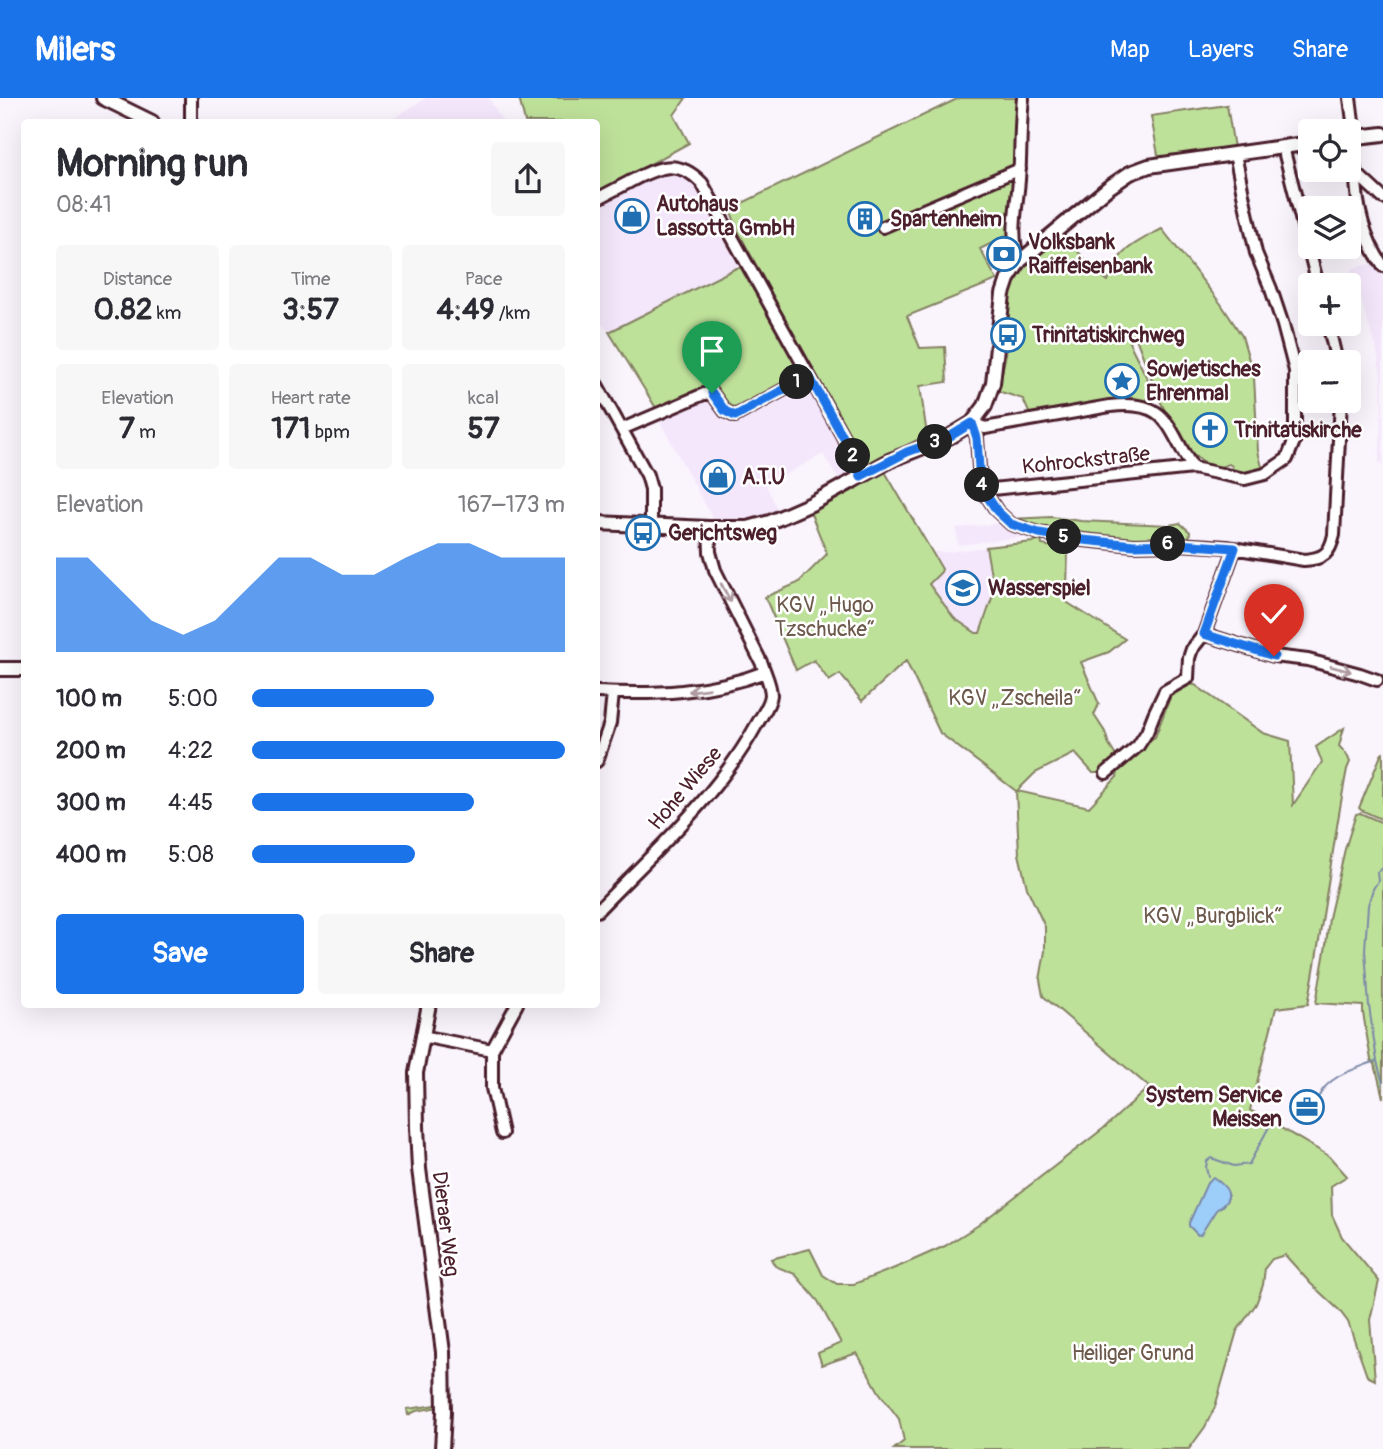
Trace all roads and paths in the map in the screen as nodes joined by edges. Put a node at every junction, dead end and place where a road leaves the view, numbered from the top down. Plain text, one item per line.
1 (103, 98) edge
2 (191, 98) edge
3 (1023, 98) edge
4 (1350, 98) edge
5 (146, 119) edge
6 (191, 119) edge
7 (1350, 119) edge
8 (1383, 134) edge
9 (1361, 139) edge
10 (1298, 145) edge
11 (1283, 147) junction
12 (1235, 154) junction
13 (1020, 169) junction
14 (1361, 178) edge
15 (1356, 182) edge
16 (600, 197) edge
17 (1383, 198) edge
18 (883, 227) dead end
19 (1020, 261) junction
20 (1383, 266) edge
21 (1315, 273) edge
22 (809, 376) junction
23 (600, 390) edge
24 (1340, 413) edge
25 (972, 423) junction
26 (622, 429) junction
27 (1193, 468) junction
28 (861, 476) junction
29 (983, 490) junction
30 (600, 523) edge
31 (652, 526) junction
32 (709, 528) junction
33 (1235, 548) junction
34 (1204, 634) junction
35 (0, 669) edge
36 (21, 670) edge
37 (765, 672) junction
38 (1380, 675) edge
39 (600, 692) edge
40 (1383, 692) edge
41 (613, 693) junction
42 (600, 752) edge
43 (1106, 773) dead end
44 (600, 908) edge
45 (428, 1008) edge
46 (515, 1008) edge
47 (422, 1036) junction
48 (492, 1050) junction
49 (502, 1133) dead end
50 (442, 1449) edge

1 - 5 main road
2 - 6 street
3 - 13 street
4 - 7 street
8 - 9 main road
10 - 11 main road
11 - 12 main road
11 - 21 street
12 - 19 main road
12 - 27 street, Kohrockstraße
13 - 18 street
13 - 19 street
14 - 17 street
15 - 20 street
16 - 22 street
19 - 25 main road
22 - 26 street
22 - 28 street
23 - 26 street
24 - 33 street
25 - 27 street
25 - 28 main road
25 - 29 street
26 - 31 street
27 - 29 street, Kohrockstraße
28 - 32 main road
29 - 33 street
30 - 31 main road
31 - 32 main road
32 -> 37 street
33 - 34 street
34 -> 38 street
34 - 43 street
35 - 36 main road
37 -> 41 street
37 - 44 street, Hohe Wiese
38 - 40 street
39 - 41 street
41 - 42 street
45 - 47 main road, Dieraer Weg
46 - 48 street
47 - 48 street
47 - 50 main road, Dieraer Weg
48 - 49 street

